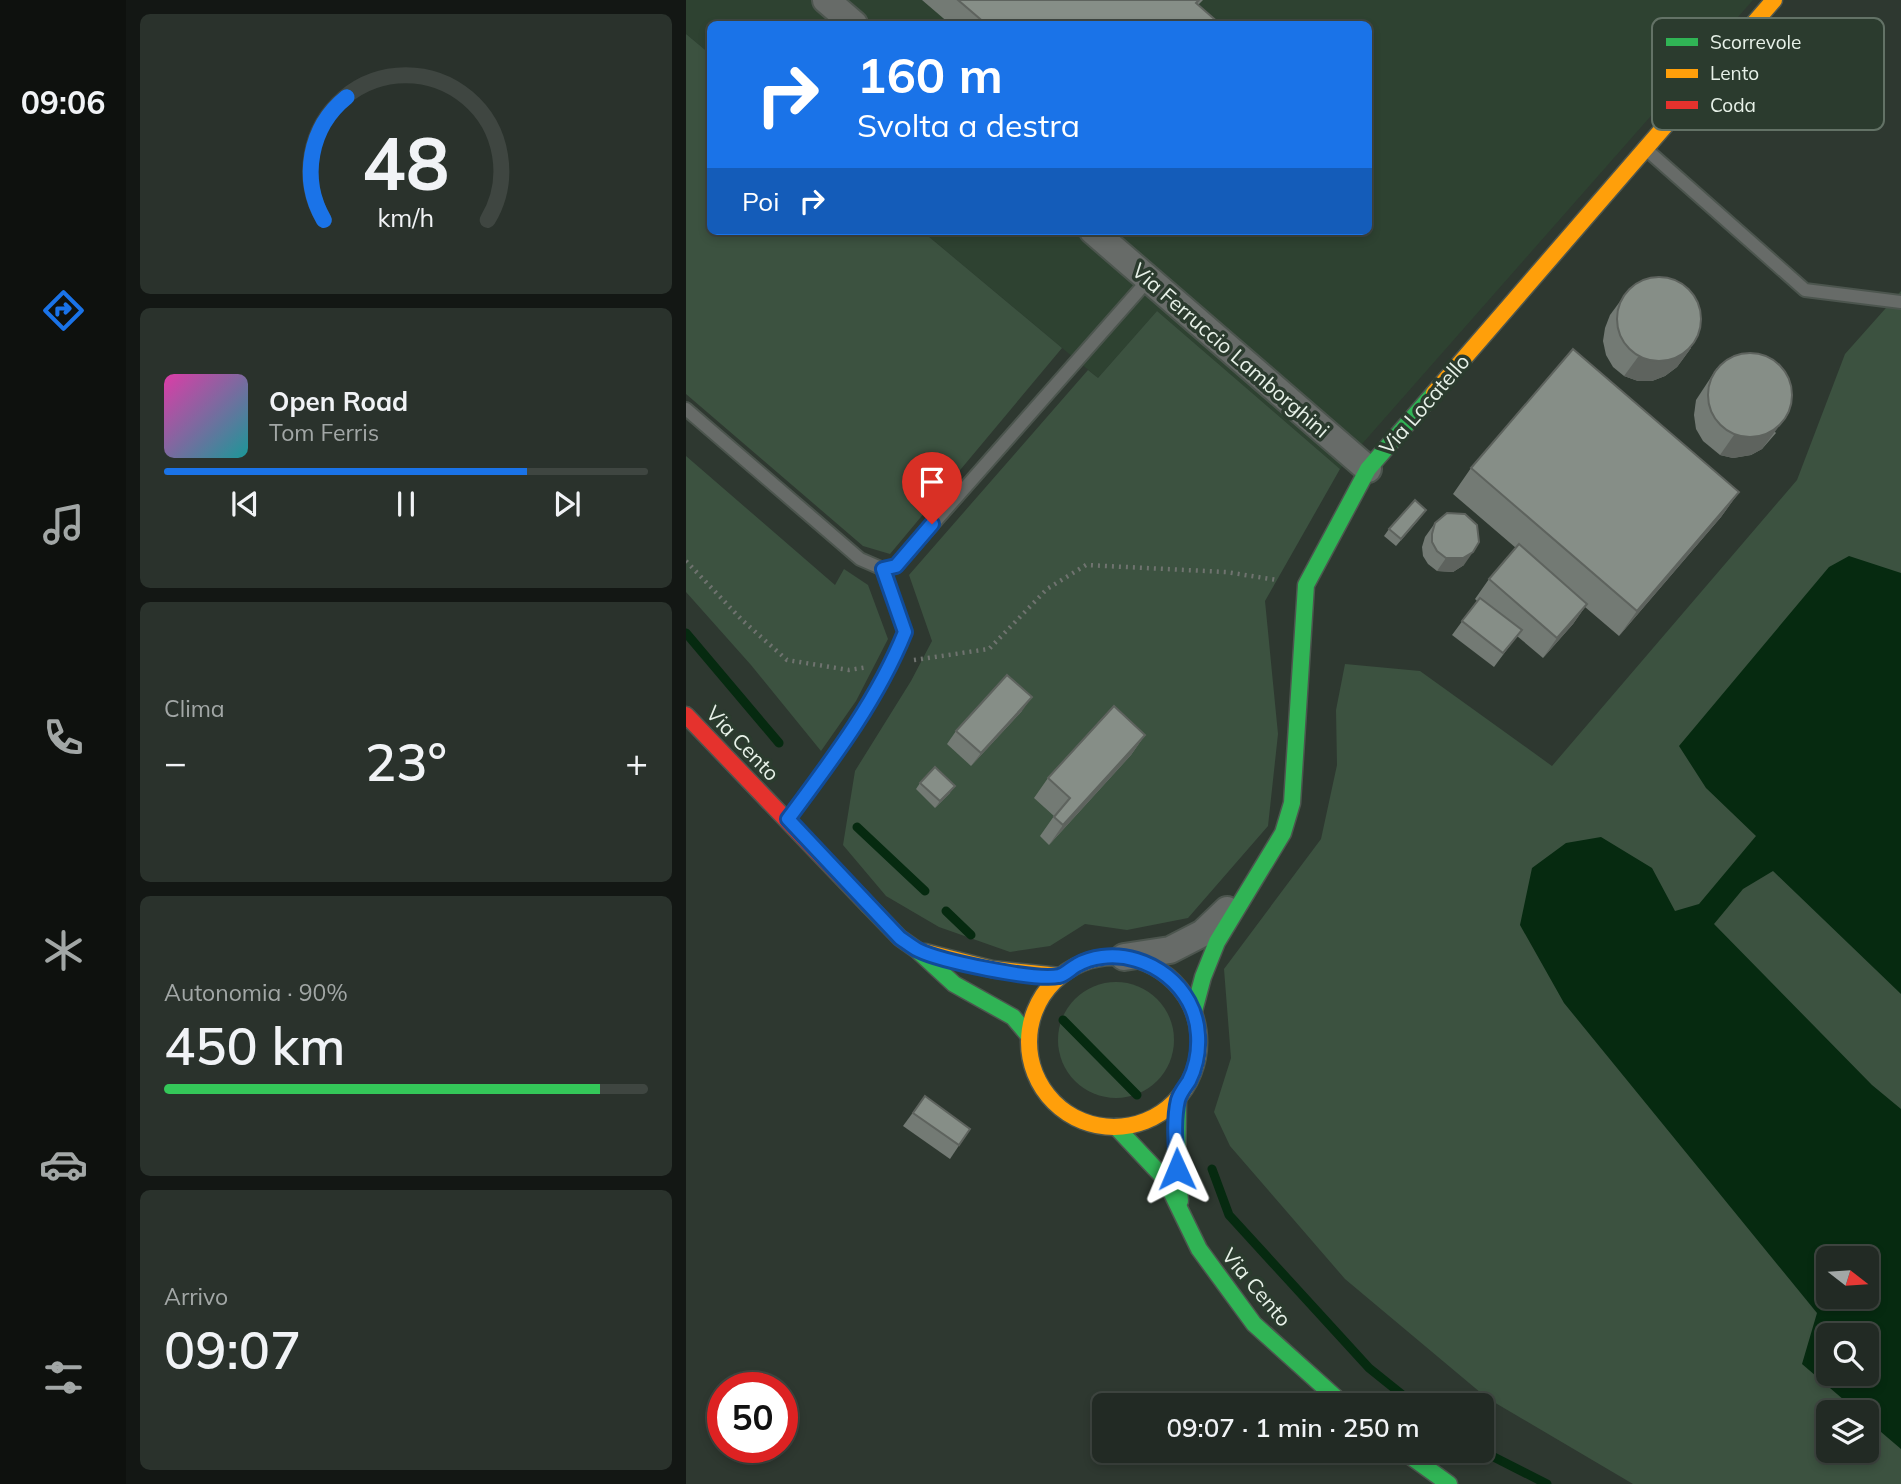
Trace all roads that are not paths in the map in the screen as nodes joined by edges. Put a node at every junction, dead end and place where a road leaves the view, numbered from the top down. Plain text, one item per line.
1 (826, 0) edge
2 (1773, 0) edge
3 (1758, 18) edge
4 (850, 21) edge
5 (1661, 130) edge
6 (1646, 148) junction
7 (1098, 235) edge
8 (1149, 279) junction
9 (1901, 302) edge
10 (686, 409) edge
11 (1368, 469) junction
12 (883, 569) junction
13 (686, 715) edge
14 (788, 819) junction
15 (1248, 890) junction
16 (918, 950) junction
17 (1124, 957) junction
18 (1060, 976) junction
19 (1194, 1011) junction
20 (1029, 1036) junction
21 (1178, 1098) junction
22 (1116, 1127) junction
23 (1182, 1213) junction
24 (1331, 1393) edge
25 (1420, 1463) edge
26 (1449, 1484) edge

1 - 4 street
2 - 3 main road, Via Locatello
5 - 6 main road, Via Locatello
6 - 9 lane
6 - 11 main road, Via Locatello
7 - 8 street, Via Ferruccio Lamborghini
8 - 11 street, Via Ferruccio Lamborghini
8 - 12 lane
10 - 12 lane
11 - 15 main road, Via Locatello
12 - 14 lane
13 - 14 main road, Via Cento
14 - 16 main road, Via Cento
15 - 17 street, Via Locatello
15 - 19 main road, Via Locatello
16 - 18 main road, Via Cento
16 - 20 main road, Via Cento
17 - 18 main road, Via Cento
17 - 19 main road, Via Cento
18 - 20 main road, Via Cento
19 - 21 main road, Via Cento
20 - 22 main road, Via Cento
21 - 22 main road, Via Cento
21 - 23 main road, Via Cento
22 - 23 main road, Via Cento
23 - 24 main road, Via Cento
25 - 26 main road

